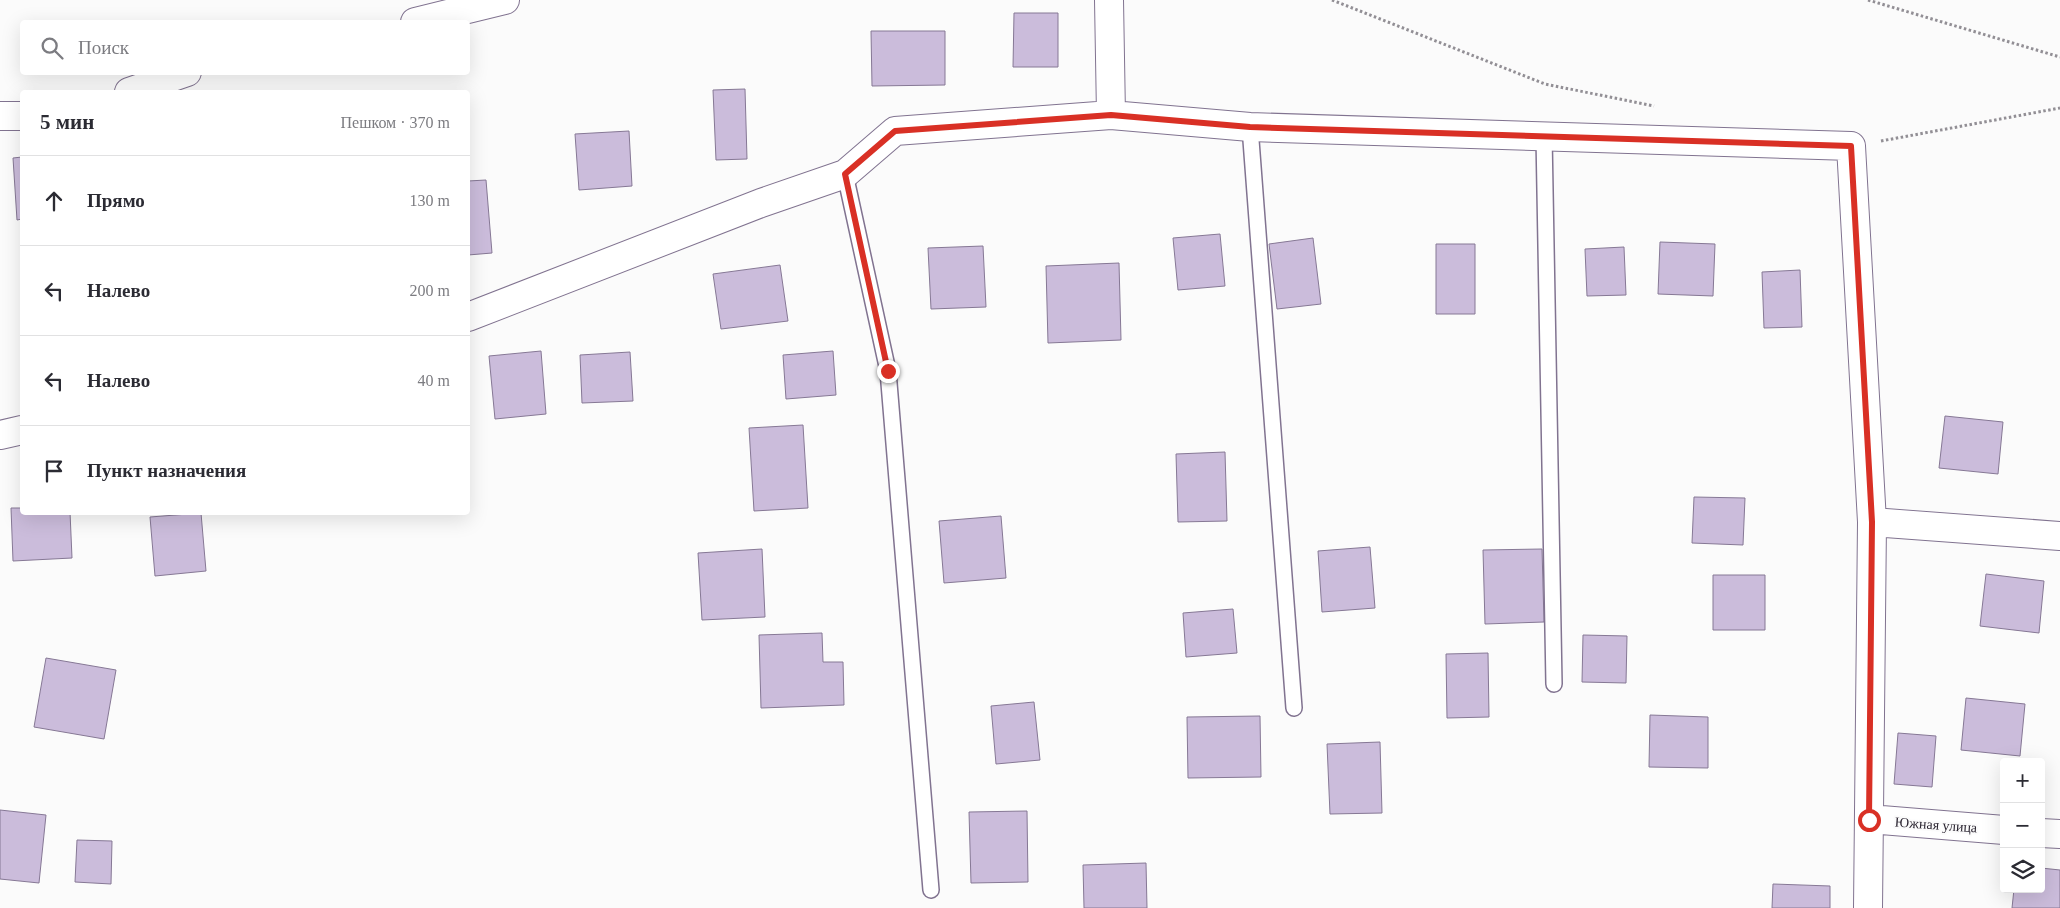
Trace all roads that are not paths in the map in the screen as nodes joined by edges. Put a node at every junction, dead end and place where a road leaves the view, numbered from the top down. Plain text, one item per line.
1 (505, 0) edge
2 (1108, 0) edge
3 (423, 20) edge
4 (178, 75) edge
5 (135, 90) edge
6 (1111, 115) junction
7 (0, 116) edge
8 (20, 116) edge
9 (1250, 127) junction
10 (1544, 136) junction
11 (845, 174) junction
12 (470, 316) edge
13 (20, 430) edge
14 (0, 435) edge
15 (1872, 522) junction
16 (2060, 536) edge
17 (1554, 684) dead end
18 (1294, 708) dead end
19 (1869, 820) junction
20 (2000, 830) edge
21 (2045, 833) edge
22 (2060, 834) edge
23 (931, 890) dead end
24 (1868, 908) edge

1 - 3 street
2 - 6 street
4 - 5 street
6 - 9 street
6 - 11 street
7 - 8 street
9 - 10 street
9 - 18 lane
10 - 15 street
10 - 17 lane
11 - 12 street
11 - 23 lane
13 - 14 street
15 - 16 street
15 - 19 street
19 - 20 street, Южная улица
19 - 24 street
21 - 22 street

